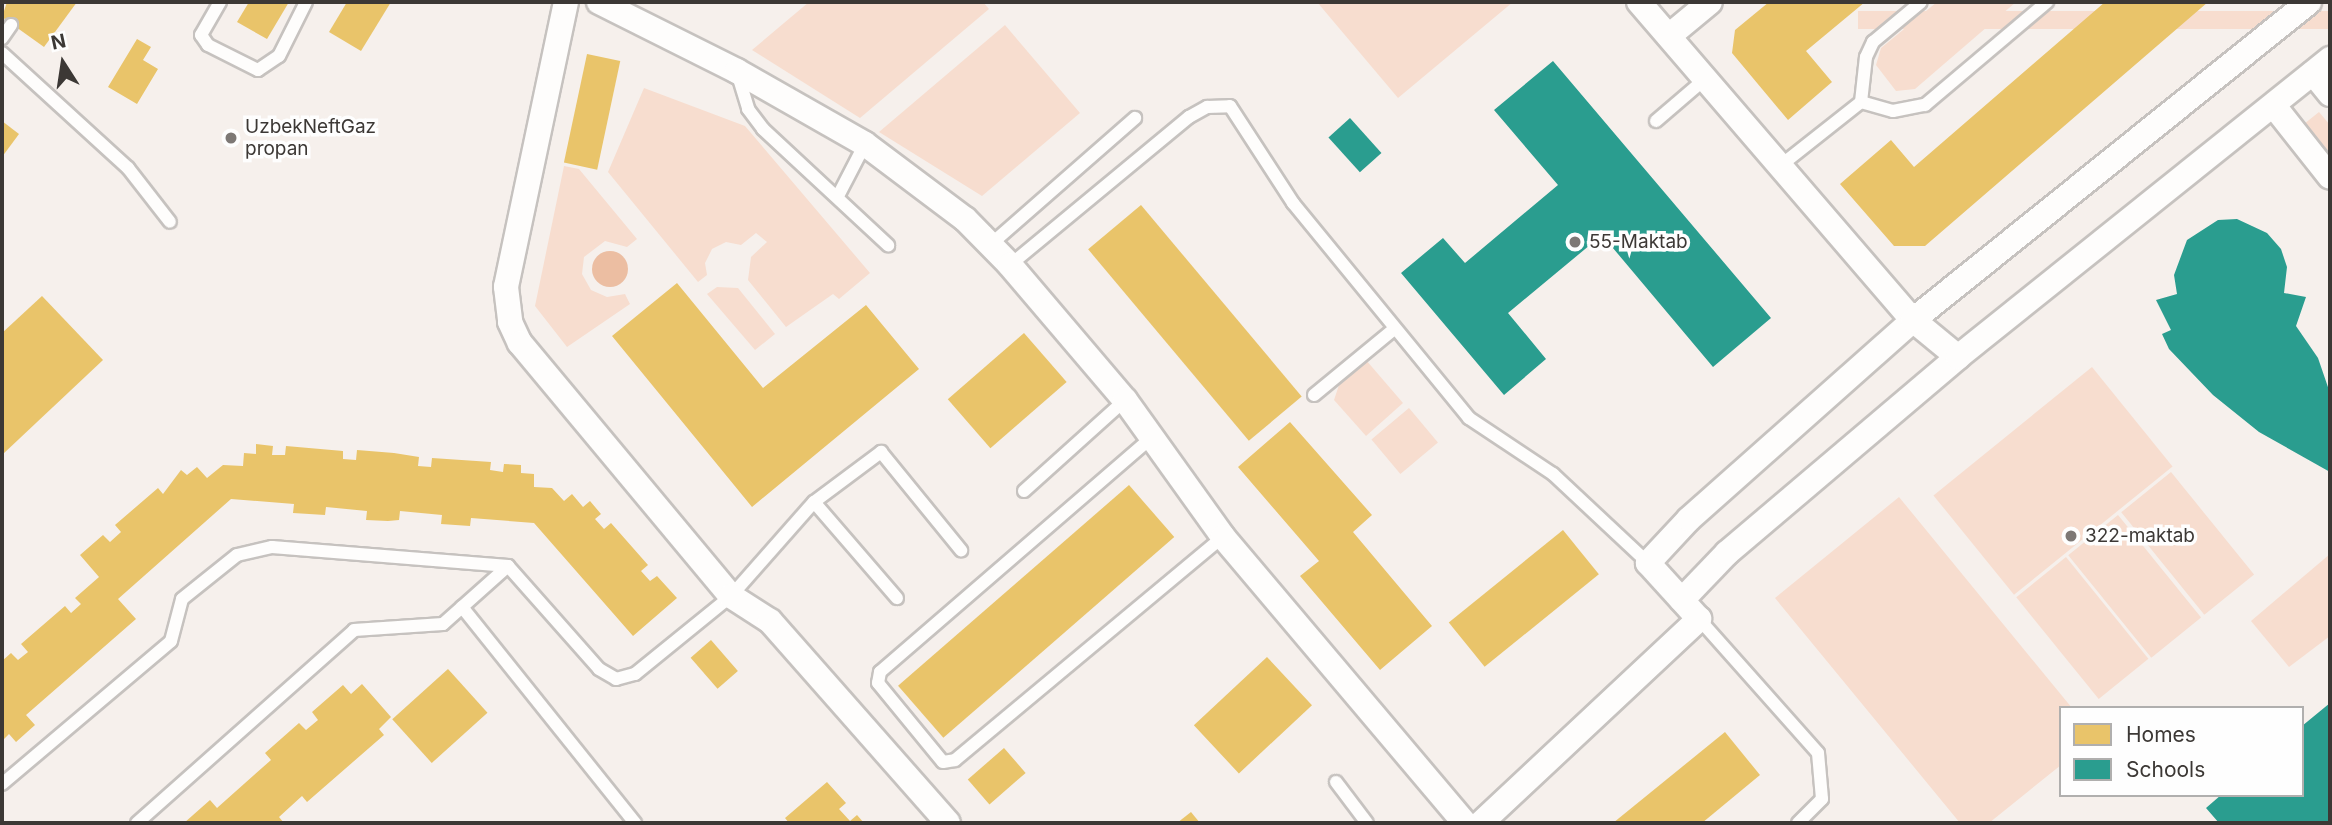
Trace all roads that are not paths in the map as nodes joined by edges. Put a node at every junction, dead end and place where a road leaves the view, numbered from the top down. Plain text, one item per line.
1 (220, 2) edge
2 (306, 2) edge
3 (566, 2) edge
4 (600, 2) edge
5 (1639, 2) edge
6 (1710, 2) edge
7 (1921, 2) edge
8 (2047, 2) edge
9 (2309, 2) edge
10 (11, 24) dead end
11 (1669, 36) junction
12 (2, 38) edge
13 (2, 53) edge
14 (2322, 66) edge
15 (737, 71) junction
16 (1705, 79) junction
17 (2330, 94) edge
18 (1861, 102) junction
19 (2274, 106) junction
20 (1135, 118) dead end
21 (1656, 121) dead end
22 (865, 145) junction
23 (1780, 166) junction
24 (2330, 177) edge
25 (838, 196) junction
26 (170, 222) dead end
27 (888, 245) dead end
28 (990, 245) junction
29 (1010, 265) junction
30 (1913, 320) junction
31 (1395, 330) junction
32 (1958, 357) junction
33 (1314, 395) dead end
34 (1125, 400) junction
35 (1151, 438) junction
36 (1024, 491) dead end
37 (814, 502) junction
38 (1223, 537) junction
39 (961, 550) dead end
40 (1648, 563) junction
41 (508, 566) junction
42 (731, 596) junction
43 (897, 598) dead end
44 (1682, 600) junction
45 (462, 607) junction
46 (1699, 619) junction
47 (1336, 782) dead end
48 (2, 784) edge
49 (137, 823) edge
50 (635, 823) edge
51 (948, 823) edge
52 (1367, 823) edge
53 (1465, 823) edge
54 (1481, 823) edge
55 (1798, 823) edge

1 - 2 lane
3 - 42 street
4 - 15 street
5 - 11 street
6 - 11 street
7 - 18 lane
8 - 18 lane
9 - 30 street
10 - 12 lane
11 - 16 street
13 - 26 lane
14 - 17 street
14 - 19 street
15 - 22 street
15 - 25 lane
16 - 21 lane
16 - 23 street
18 - 23 lane
19 - 24 street
19 - 32 street
20 - 28 lane
22 - 25 lane
22 - 28 street
23 - 30 street
25 - 27 lane
28 - 29 street
29 - 31 lane
29 - 34 street
30 - 32 street
30 - 40 street
31 - 33 lane
31 - 40 lane
32 - 44 street
34 - 35 street
34 - 36 lane
35 - 38 street
35 - 38 lane
37 - 39 lane
37 - 42 lane
37 - 43 lane
38 - 53 street
40 - 44 street
41 - 42 lane
41 - 45 lane
41 - 48 lane
42 - 51 street
44 - 46 street
45 - 49 lane
45 - 50 lane
46 - 54 street
46 - 55 lane
47 - 52 lane

